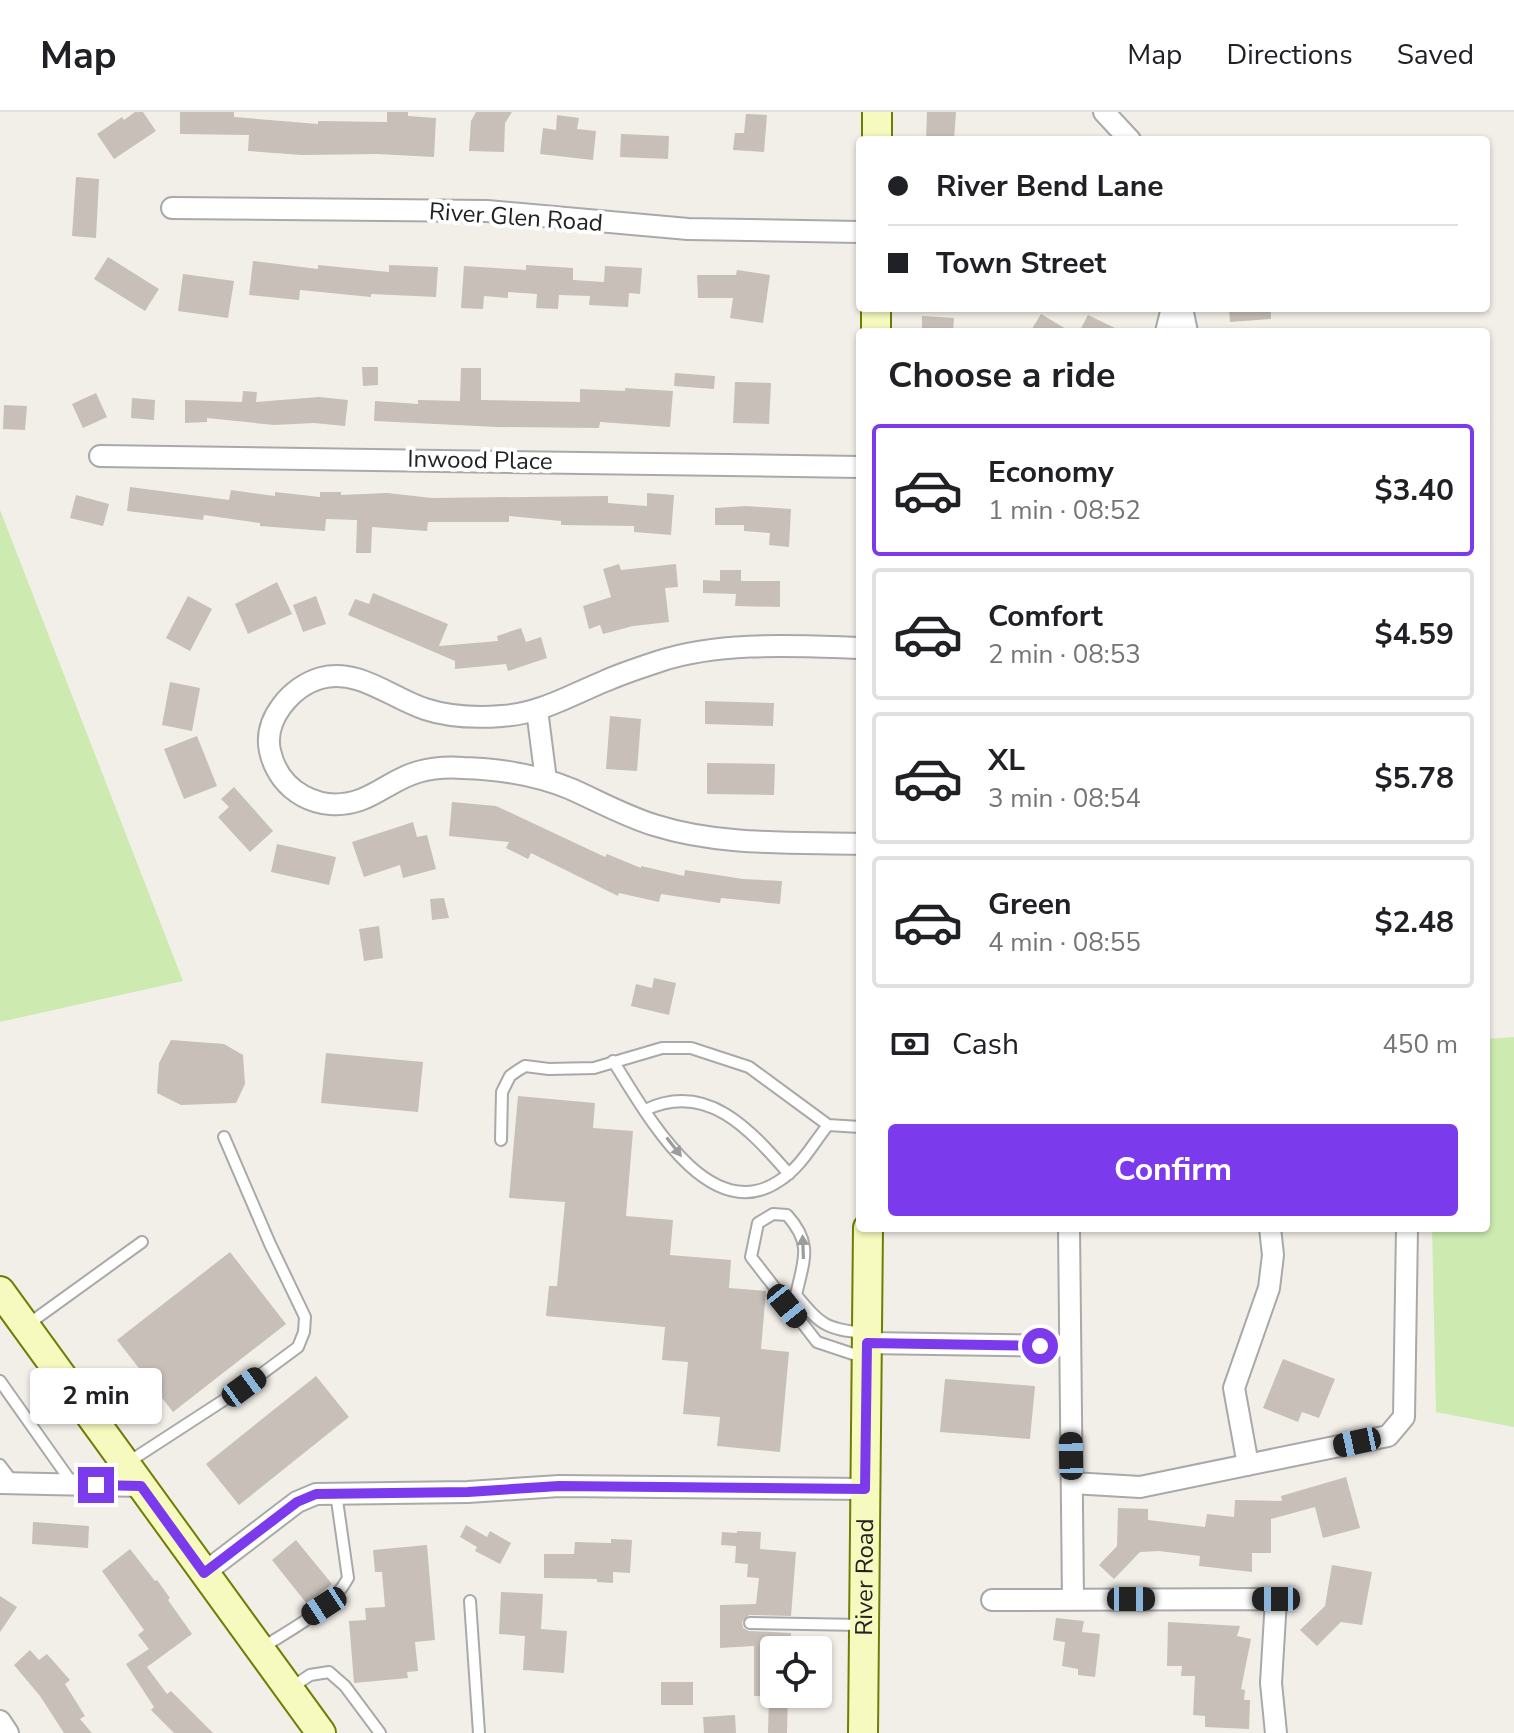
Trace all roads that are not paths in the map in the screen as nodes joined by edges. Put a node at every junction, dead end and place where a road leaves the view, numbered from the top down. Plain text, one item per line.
1 (877, 112) edge
2 (1104, 112) edge
3 (877, 136) edge
4 (1126, 136) edge
5 (172, 208) dead end
6 (856, 232) edge
7 (100, 456) dead end
8 (856, 467) edge
9 (856, 648) edge
10 (537, 710) junction
11 (546, 780) junction
12 (856, 844) edge
13 (613, 1061) junction
14 (645, 1110) junction
15 (828, 1125) junction
16 (856, 1127) edge
17 (224, 1137) dead end
18 (501, 1140) dead end
19 (789, 1174) junction
20 (868, 1232) edge
21 (1069, 1232) edge
22 (1270, 1232) edge
23 (1407, 1232) edge
24 (142, 1242) dead end
25 (0, 1291) edge
26 (26, 1327) junction
27 (867, 1345) junction
28 (1069, 1346) junction
29 (0, 1381) edge
30 (0, 1465) edge
31 (1248, 1465) junction
32 (133, 1475) junction
33 (7, 1483) edge
34 (1072, 1483) junction
35 (73, 1484) junction
36 (865, 1489) junction
37 (336, 1493) junction
38 (204, 1573) junction
39 (992, 1600) dead end
40 (1073, 1600) junction
41 (470, 1601) dead end
42 (750, 1623) dead end
43 (864, 1625) junction
44 (260, 1649) junction
45 (289, 1689) junction
46 (0, 1721) edge
47 (8, 1733) edge
48 (321, 1733) edge
49 (380, 1733) edge
50 (479, 1733) edge
51 (863, 1733) edge
52 (1276, 1733) edge

1 - 3 street
2 - 4 street
5 - 6 street, River Glen Road
7 - 8 street, Inwood Place
9 - 10 street
10 - 11 street
10 - 11 street
11 - 12 street
13 - 14 lane
13 - 15 lane
13 - 18 lane
14 - 19 lane
14 -> 19 lane
15 - 16 lane
15 - 19 lane
17 - 32 lane
20 - 27 street, River Road
21 - 28 street
22 - 31 street
23 - 31 street
24 - 26 lane
25 - 26 street
26 - 32 street
27 -> 27 lane
27 - 28 street
27 - 36 street, River Road
28 - 34 street
29 - 35 lane
30 - 33 lane
31 - 34 street
32 - 35 street
32 - 38 street
33 - 35 street
34 - 40 street
36 - 37 street
36 - 43 street, River Road
37 - 38 street
37 - 44 lane
38 - 44 street
39 - 40 street
40 - 52 street
41 - 50 lane
42 - 43 lane
43 - 51 street, River Road
44 - 45 street
45 - 48 street
45 - 49 lane
46 - 47 street

